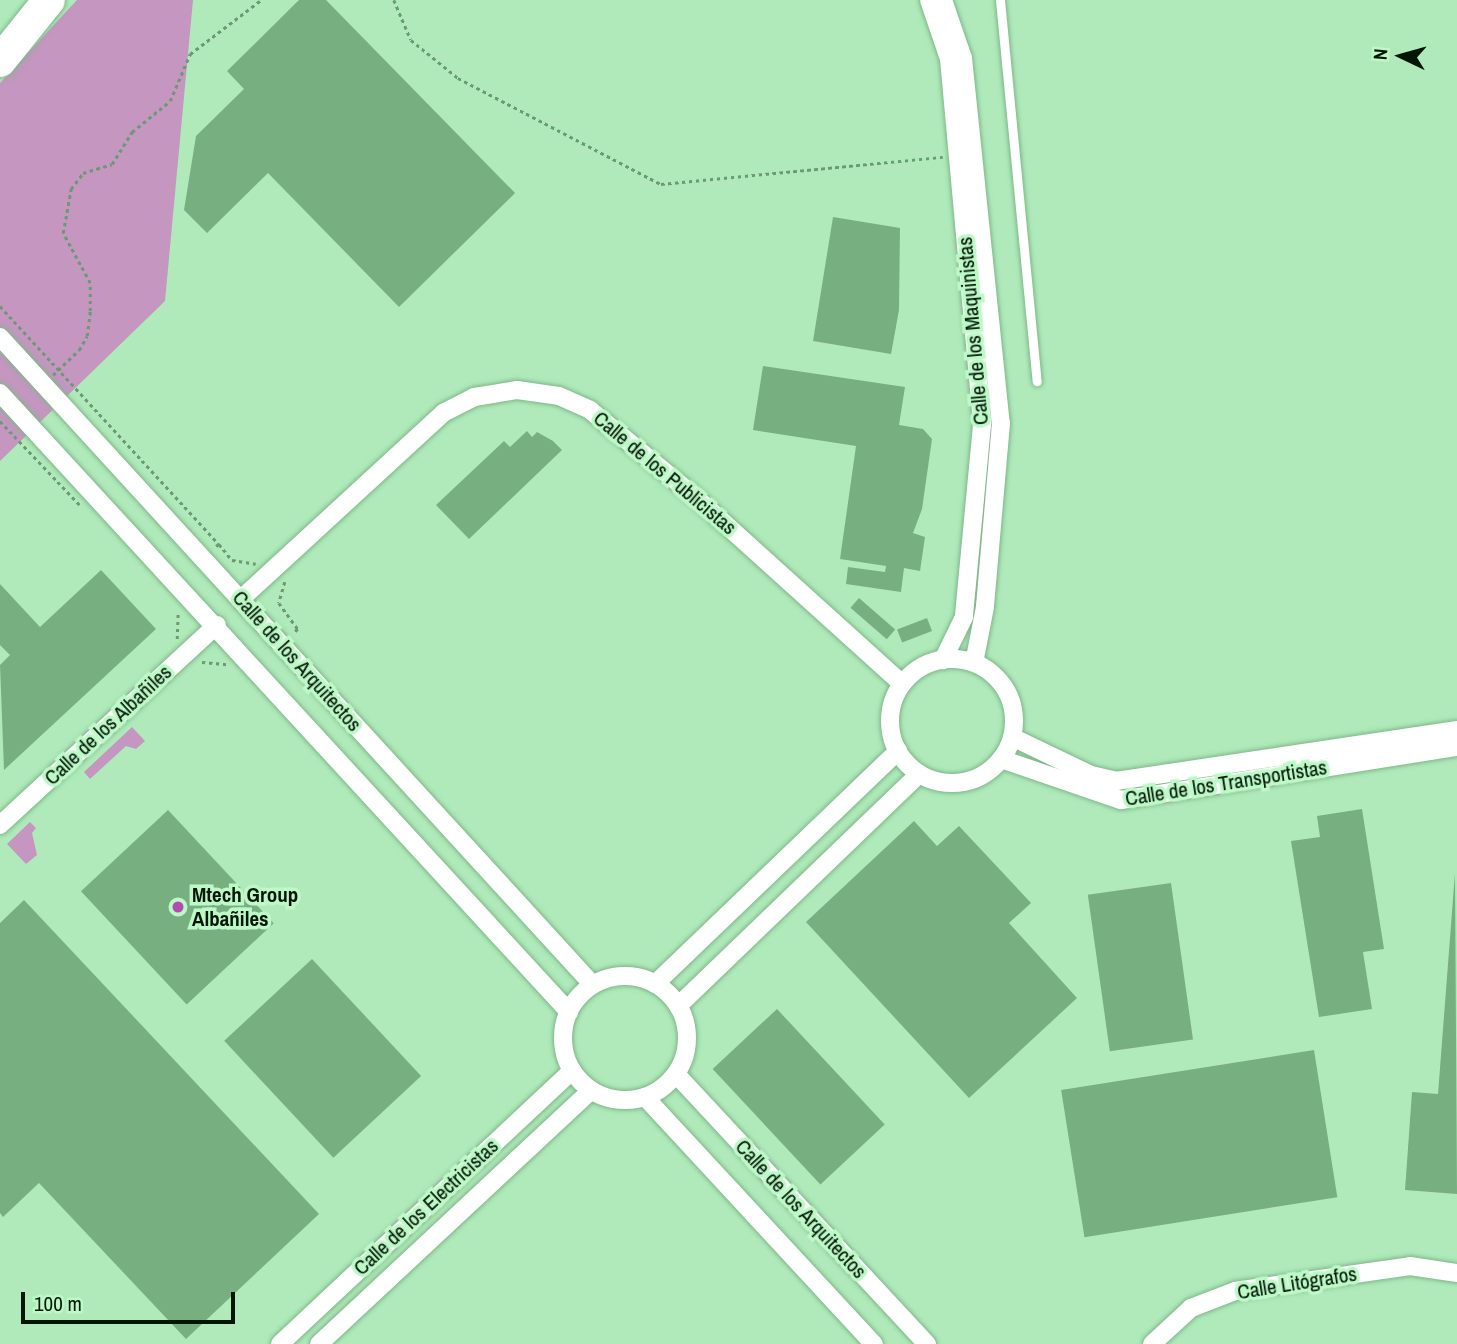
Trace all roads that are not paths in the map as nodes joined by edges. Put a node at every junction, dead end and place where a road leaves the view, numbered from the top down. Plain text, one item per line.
1 (49, 0) edge
2 (929, 0) edge
3 (943, 0) edge
4 (1000, 0) edge
5 (0, 61) edge
6 (0, 337) edge
7 (1037, 381) dead end
8 (0, 393) edge
9 (240, 599) junction
10 (216, 625) junction
11 (943, 660) junction
12 (974, 663) junction
13 (902, 684) junction
14 (1457, 730) edge
15 (1012, 737) junction
16 (1457, 747) edge
17 (898, 751) junction
18 (1001, 759) junction
19 (919, 774) junction
20 (0, 825) edge
21 (655, 984) junction
22 (593, 985) junction
23 (678, 1006) junction
24 (569, 1012) junction
25 (572, 1071) junction
26 (676, 1074) junction
27 (591, 1090) junction
28 (645, 1097) junction
29 (1457, 1273) edge
30 (280, 1344) edge
31 (319, 1344) edge
32 (874, 1344) edge
33 (927, 1344) edge
34 (1152, 1344) edge

1 - 5 highway
2 - 11 street, Calle de los Maquinistas
3 - 12 street, Calle de los Maquinistas
4 - 7 lane
6 - 9 street, Calle de los Arquitectos
8 - 10 street, Calle de los Arquitectos
9 - 13 street, Calle de los Publicistas
9 - 22 street, Calle de los Arquitectos
10 - 20 street, Calle de los Albañiles
10 - 24 street, Calle de los Arquitectos
11 - 12 street
11 - 13 street
12 - 15 street
13 - 17 street
14 - 15 street, Calle de los Transportistas
15 - 18 street
16 - 18 street, Calle de los Transportistas
17 - 19 street
17 - 21 street
18 - 19 street
19 - 23 street
21 - 22 street
21 - 23 street
22 - 24 street
23 - 26 street
24 - 25 street
25 - 27 street
25 - 30 street, Calle de los Electricistas
26 - 28 street
26 - 33 street, Calle de los Arquitectos
27 - 28 street
27 - 31 street, Calle de los Electricistas
28 - 32 street, Calle de los Arquitectos
29 - 34 street, Calle Litógrafos

